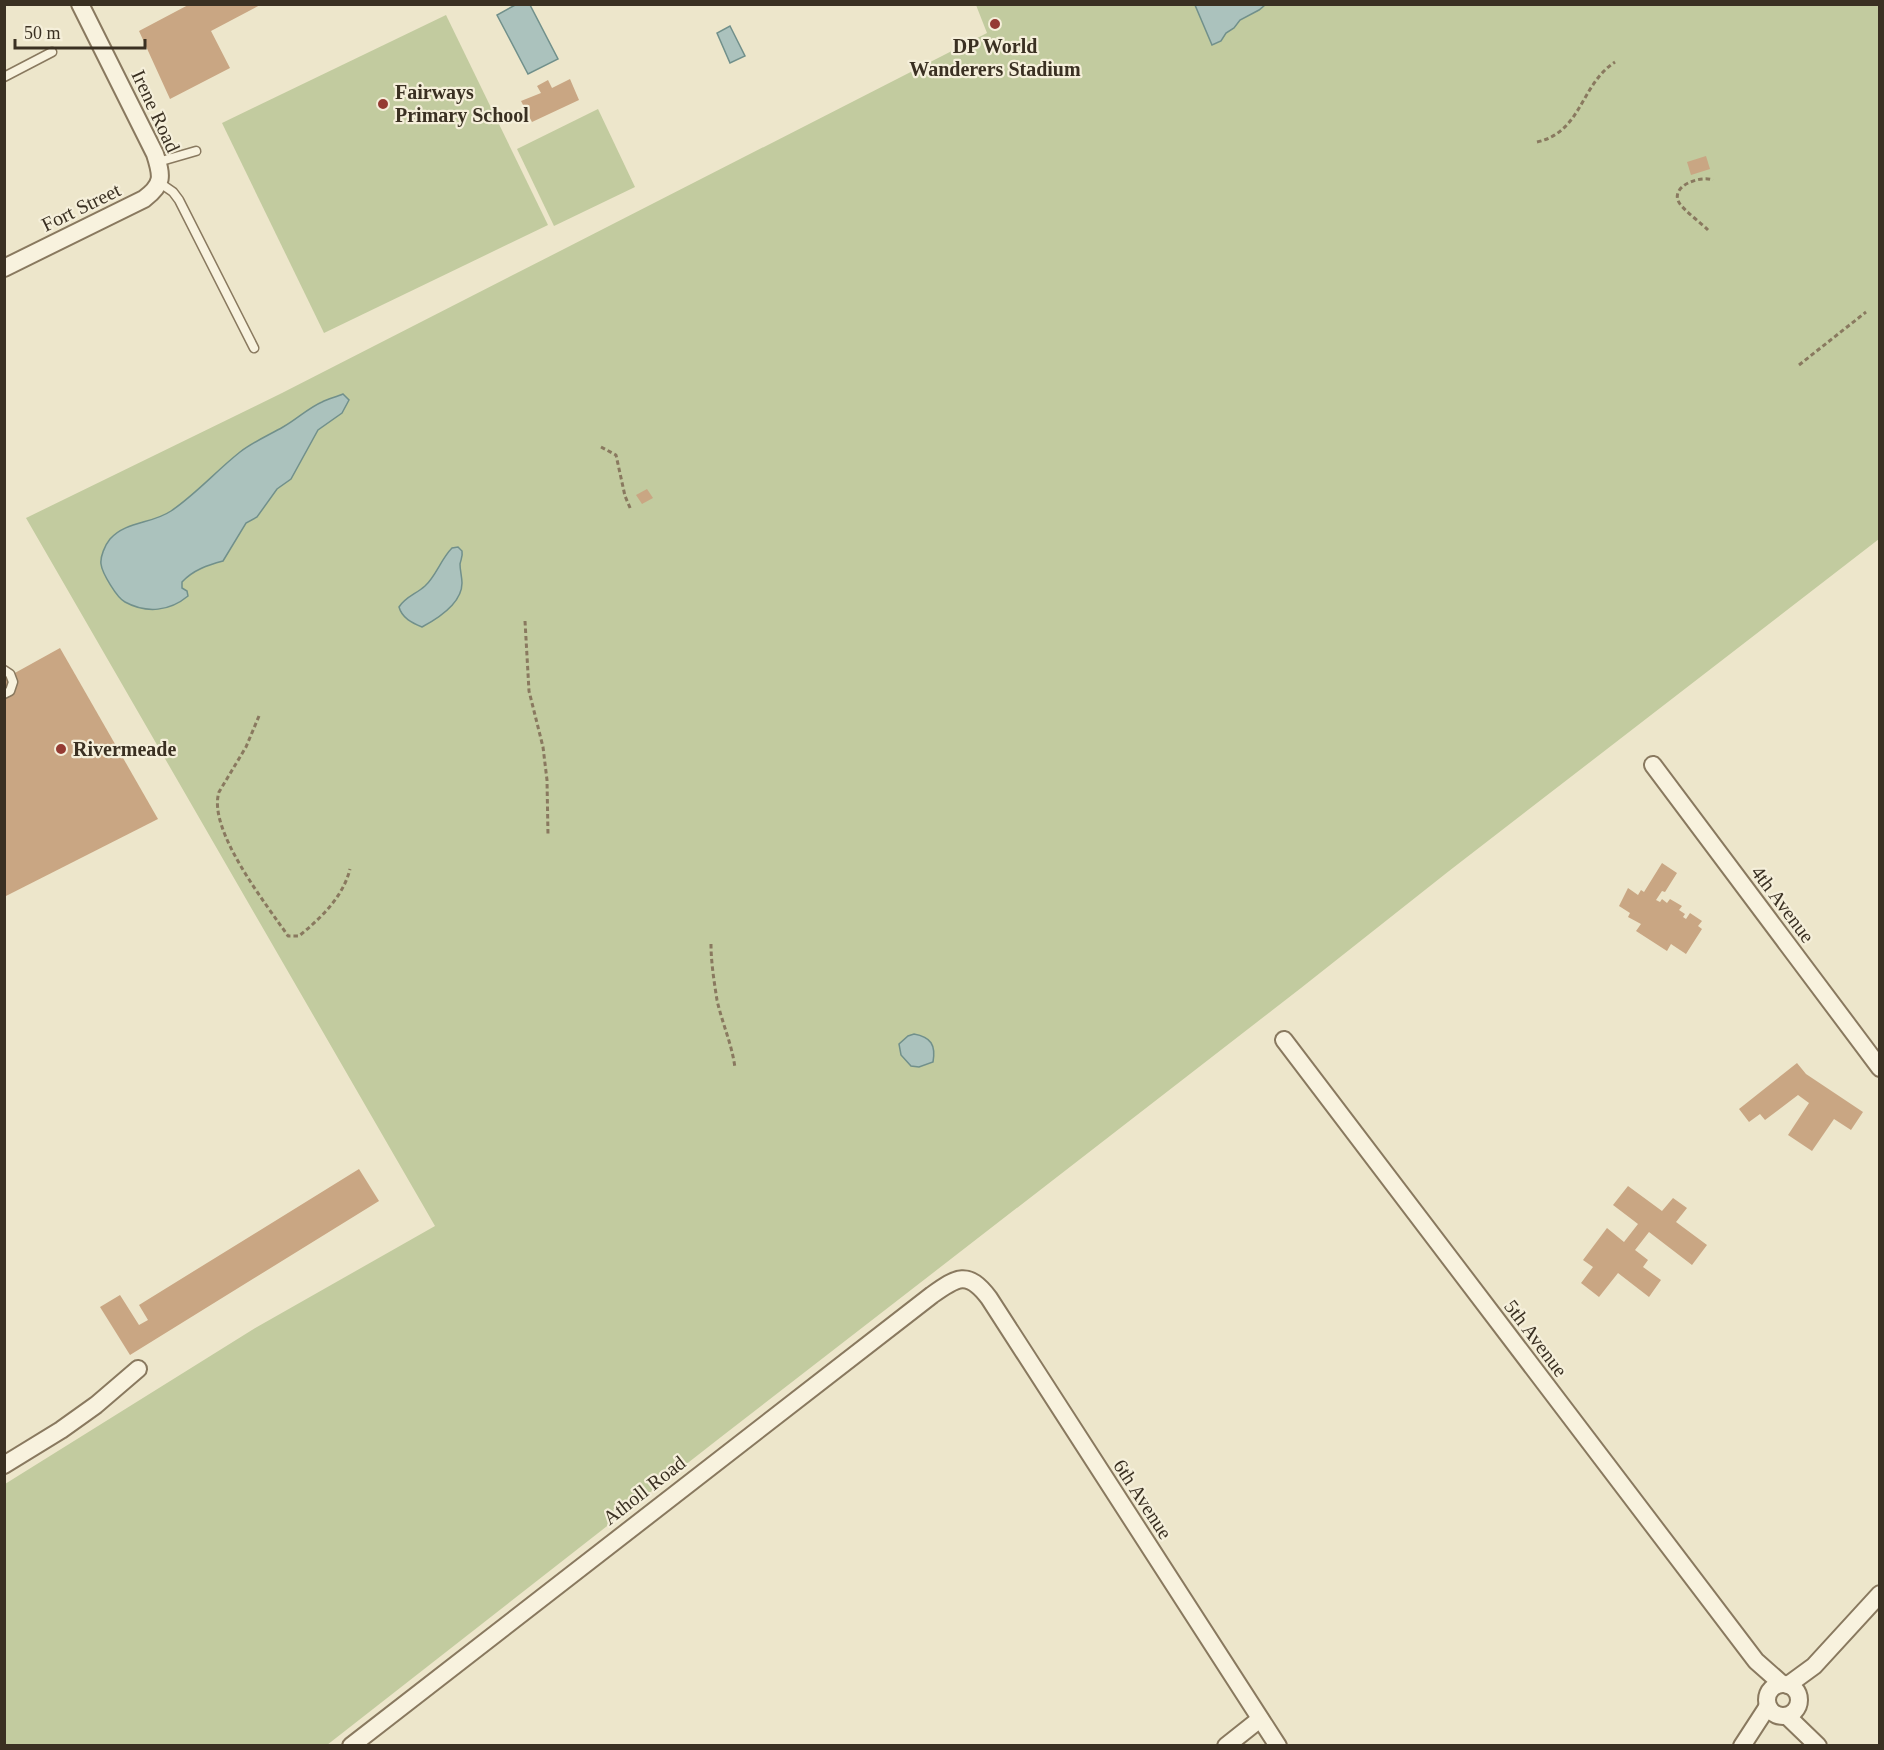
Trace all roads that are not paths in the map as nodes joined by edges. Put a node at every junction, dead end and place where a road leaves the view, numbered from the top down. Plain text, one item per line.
1 (80, 4) edge
2 (52, 52) dead end
3 (4, 77) edge
4 (196, 151) dead end
5 (159, 172) junction
6 (4, 268) edge
7 (254, 348) dead end
8 (4, 670) edge
9 (4, 694) edge
10 (1653, 765) dead end
11 (1284, 1040) dead end
12 (1880, 1068) edge
13 (969, 1279) joint
14 (138, 1369) dead end
15 (4, 1465) edge
16 (1880, 1594) edge
17 (1756, 1661) junction
18 (1814, 1666) junction
19 (1785, 1684) junction
20 (1768, 1700) junction
21 (1800, 1701) junction
22 (1784, 1717) junction
23 (1260, 1719) junction
24 (1745, 1743) edge
25 (1816, 1743) edge
26 (351, 1746) edge
27 (1226, 1746) edge
28 (1278, 1746) edge

1 - 5 street, Irene Road
2 - 3 lane
4 - 5 lane
5 - 6 street, Fort Street
5 - 7 lane
8 - 9 lane
10 - 12 street, 4th Avenue
11 - 17 street, 5th Avenue
13 - 23 street, 6th Avenue
13 - 26 street, Atholl Road
14 - 15 street
16 - 18 street
17 - 19 street, 5th Avenue
17 - 20 street, 5th Avenue
18 - 19 street
18 - 21 street
19 - 20 street
19 - 21 street
20 - 22 street
20 - 24 street
21 - 22 street
21 - 25 street
22 - 24 street
22 - 25 street
23 - 27 street
23 - 28 street, 6th Avenue

